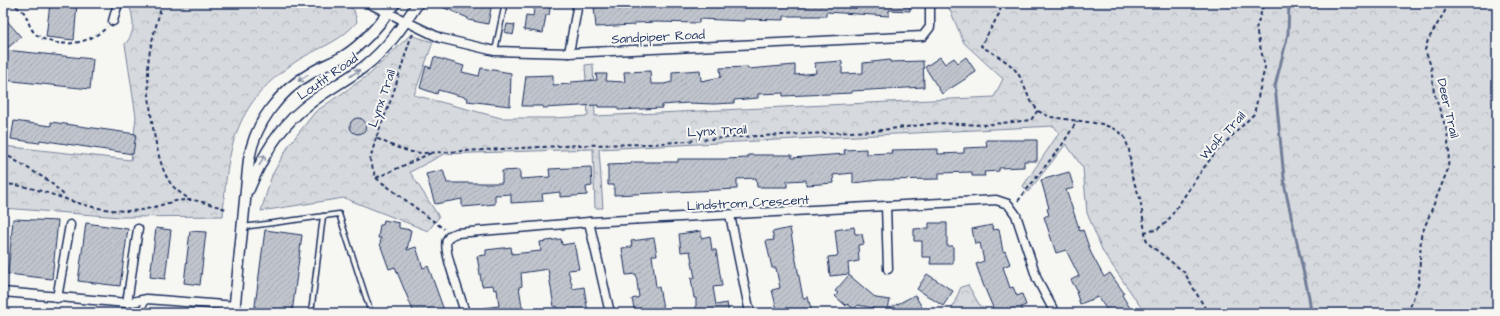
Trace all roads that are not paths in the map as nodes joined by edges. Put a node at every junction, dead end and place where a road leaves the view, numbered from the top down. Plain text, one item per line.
1 (118, 3) edge
2 (368, 3) edge
3 (395, 3) edge
4 (418, 3) edge
5 (505, 3) edge
6 (578, 3) edge
7 (930, 3) edge
8 (388, 13) junction
9 (113, 21) road end
10 (406, 21) junction
11 (495, 51) junction
12 (569, 53) junction
13 (246, 196) junction
14 (886, 206) junction
15 (730, 215) junction
16 (323, 216) junction
17 (590, 222) junction
18 (70, 225) dead end
19 (243, 226) junction
20 (138, 229) dead end
21 (888, 269) dead end
22 (3, 292) edge
23 (57, 298) junction
24 (147, 299) junction
25 (127, 303) junction
26 (235, 309) edge
27 (140, 313) edge
28 (311, 313) edge
29 (371, 313) edge
30 (465, 313) edge
31 (610, 313) edge
32 (750, 313) edge
33 (1055, 313) edge

1 - 9 street
2 - 8 street, Sandpiper Road
3 - 8 street, Loutit Road
4 - 10 street, Loutit Road
5 - 11 lane
6 - 12 street
7 - 12 street, Sandpiper Road
8 - 10 street, Sandpiper Road
8 -> 13 street, Loutit Road
10 - 11 street, Sandpiper Road
13 -> 10 street, Loutit Road
11 - 12 street, Sandpiper Road
13 - 19 street, Loutit Road
14 - 15 street, Lindstrom Crescent
14 - 21 street
14 - 33 street, Lindstrom Crescent
15 - 17 street, Lindstrom Crescent
15 - 32 street
16 - 19 lane
16 - 28 lane
16 - 29 lane
17 - 30 street, Lindstrom Crescent
17 - 31 street
18 - 23 street
19 - 26 street, Loutit Road
20 - 25 street
22 - 23 street
23 - 25 street
24 - 25 street
24 - 26 street
24 - 27 lane

